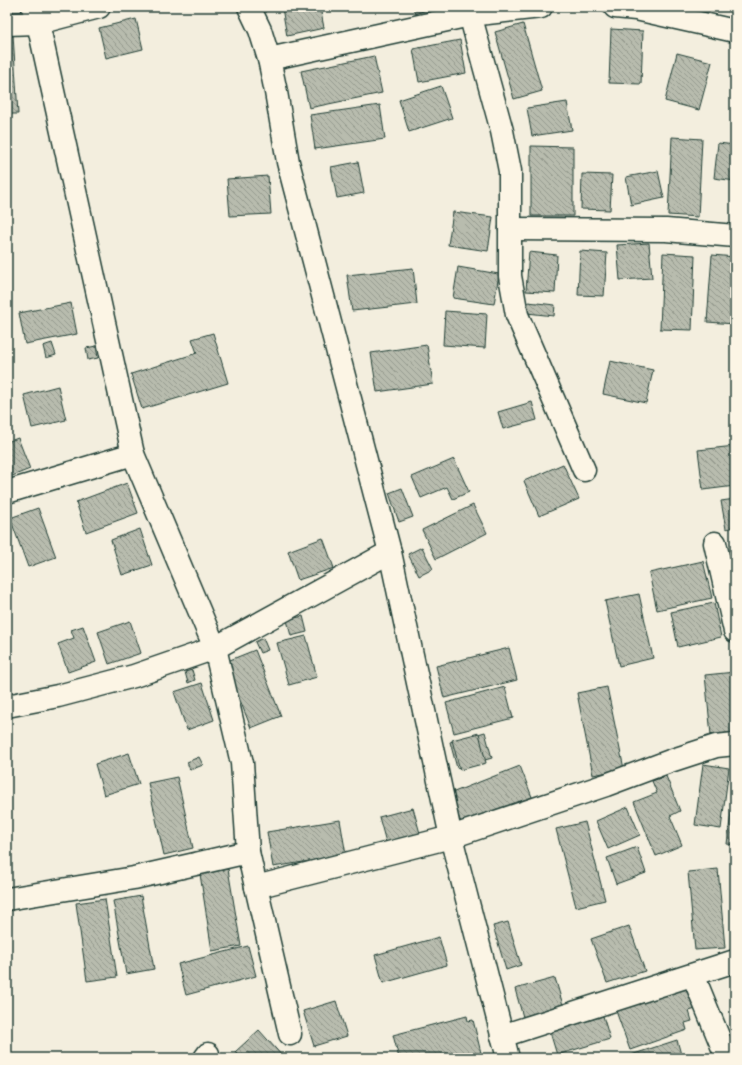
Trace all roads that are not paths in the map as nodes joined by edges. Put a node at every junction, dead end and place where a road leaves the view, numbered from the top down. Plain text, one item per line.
1 (99, 7) edge
2 (249, 7) edge
3 (541, 7) edge
4 (615, 7) edge
5 (469, 11) edge
6 (36, 15) edge
7 (7, 24) edge
8 (735, 31) edge
9 (269, 59) junction
10 (510, 229) junction
11 (735, 236) edge
12 (133, 454) junction
13 (584, 470) dead end
14 (7, 492) edge
15 (715, 543) dead end
16 (390, 552) junction
17 (735, 631) edge
18 (215, 648) junction
19 (7, 706) edge
20 (735, 744) edge
21 (451, 837) junction
22 (248, 852) junction
23 (256, 887) junction
24 (7, 899) edge
25 (735, 961) edge
26 (693, 975) junction
27 (290, 1034) dead end
28 (502, 1036) junction
29 (508, 1058) edge
30 (727, 1058) edge

1 - 6 street
2 - 9 street
3 - 5 street
4 - 8 street
5 - 9 street
5 - 10 street
6 - 7 street
6 - 12 street
9 - 16 street
10 - 11 street
10 - 13 street
12 - 14 street
12 - 18 street
15 - 17 street
16 - 18 street
16 - 21 street
18 - 19 street
18 - 22 street
20 - 21 street
21 - 23 street
21 - 28 street
22 - 23 street
22 - 24 street
23 - 27 street
25 - 26 street
26 - 28 street
26 - 30 street
28 - 29 street

